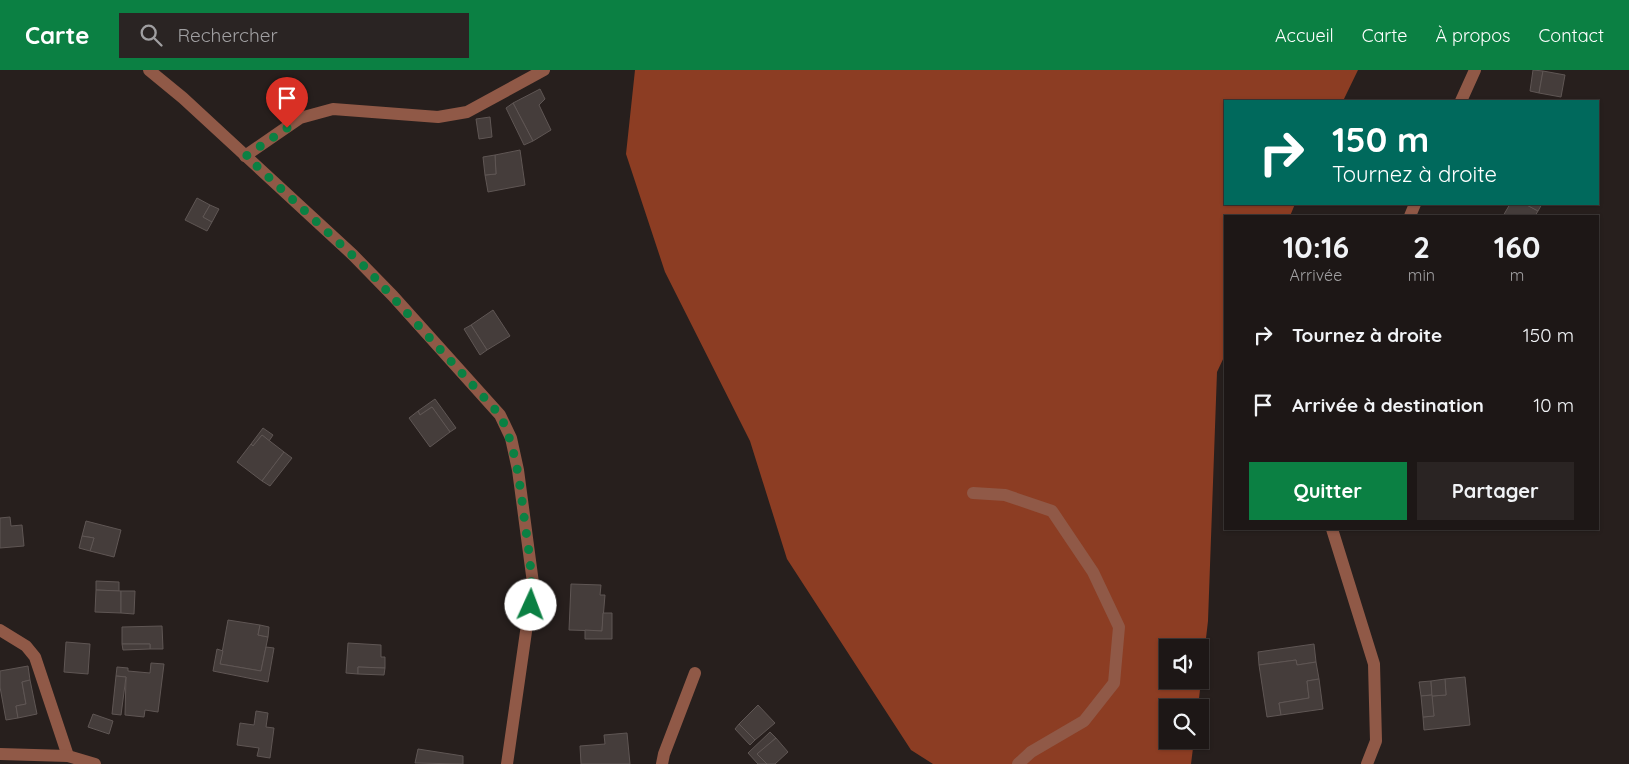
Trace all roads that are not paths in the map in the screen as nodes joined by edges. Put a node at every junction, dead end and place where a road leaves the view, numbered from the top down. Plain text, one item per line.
1 (149, 70) edge
2 (544, 70) edge
3 (1475, 70) edge
4 (1461, 100) edge
5 (246, 156) junction
6 (973, 493) dead end
7 (1332, 530) edge
8 (0, 630) edge
9 (695, 673) dead end
10 (0, 754) edge
11 (68, 756) junction
12 (95, 764) edge
13 (507, 764) edge
14 (662, 764) edge
15 (1018, 764) edge
16 (1367, 764) edge

1 - 5 street
2 - 5 street
3 - 4 street
5 - 13 street
6 - 15 street
7 - 16 street
8 - 11 street
9 - 14 street
10 - 11 street
11 - 12 street

